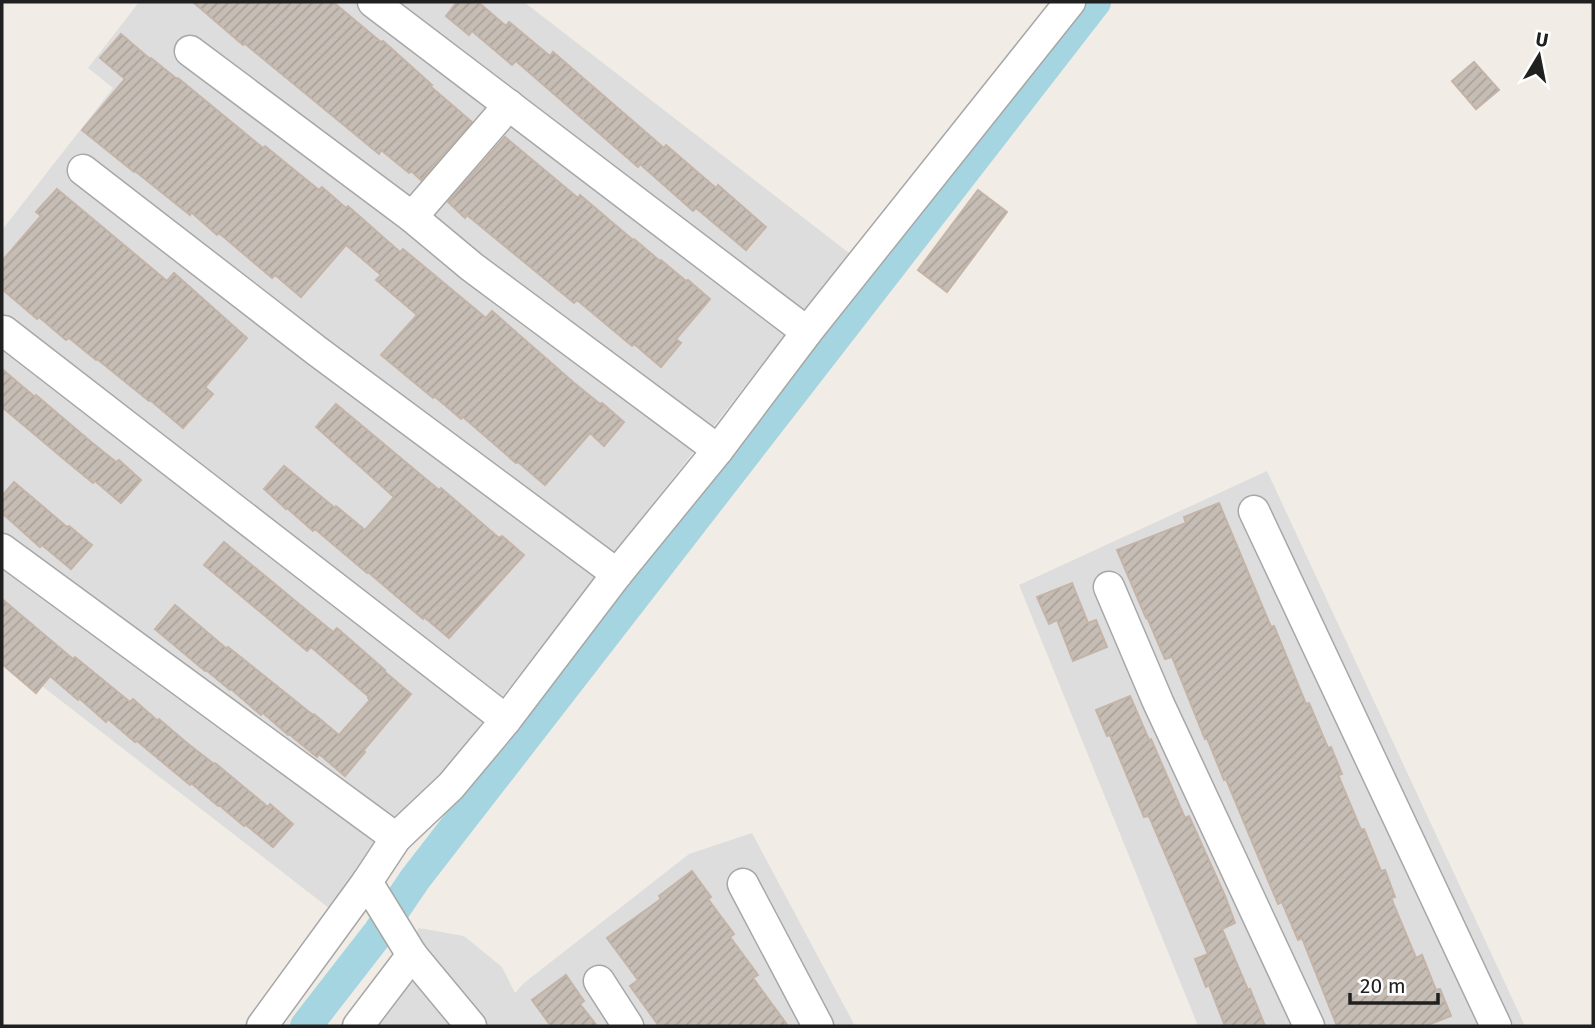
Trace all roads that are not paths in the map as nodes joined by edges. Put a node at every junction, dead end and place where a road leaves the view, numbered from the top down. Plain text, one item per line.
1 (373, 2) edge
2 (1070, 2) edge
3 (190, 51) dead end
4 (509, 105) junction
5 (83, 170) dead end
6 (412, 216) junction
7 (4, 331) dead end
8 (807, 332) junction
9 (718, 450) junction
10 (1254, 511) dead end
11 (2, 549) edge
12 (617, 574) junction
13 (1109, 587) dead end
14 (506, 720) junction
15 (396, 838) junction
16 (743, 884) dead end
17 (381, 904) junction
18 (412, 955) junction
19 (599, 981) dead end
20 (262, 1026) edge
21 (358, 1026) edge
22 (471, 1026) edge
23 (628, 1026) edge
24 (818, 1026) edge
25 (1310, 1026) edge
26 (1496, 1026) edge

1 - 4 street
2 - 8 street
3 - 6 street
4 - 6 street
4 - 8 street
5 - 12 street
6 - 9 street
7 - 14 street
8 - 9 street
9 - 12 street
10 - 26 street
11 - 15 street
12 - 14 street
13 - 25 street
14 - 15 street
15 - 17 street
16 - 24 street
17 - 18 street
17 - 20 street
18 - 21 street
18 - 22 street
19 - 23 street

